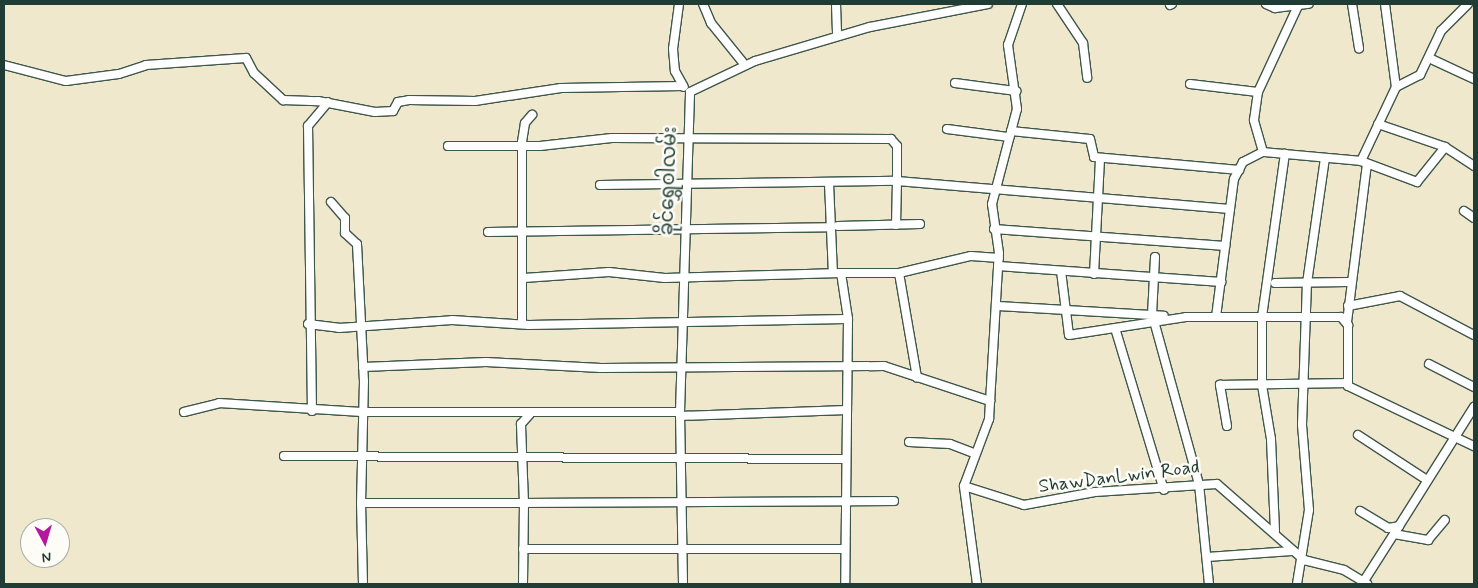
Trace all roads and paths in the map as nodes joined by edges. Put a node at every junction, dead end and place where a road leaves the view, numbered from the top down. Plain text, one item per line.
1 (679, 4) edge
2 (703, 4) edge
3 (836, 4) edge
4 (988, 4) edge
5 (1022, 4) edge
6 (1057, 4) edge
7 (1266, 4) edge
8 (1309, 4) edge
9 (1352, 4) edge
10 (1385, 4) edge
11 (1468, 4) edge
12 (1298, 6) junction
13 (837, 36) junction
14 (1359, 48) dead end
15 (1429, 58) junction
16 (4, 65) edge
17 (745, 65) junction
18 (1087, 78) dead end
19 (1474, 79) edge
20 (955, 84) dead end
21 (1190, 84) dead end
22 (683, 86) junction
23 (1396, 87) junction
24 (1016, 91) junction
25 (690, 92) junction
26 (1258, 92) junction
27 (328, 102) junction
28 (532, 115) dead end
29 (1378, 124) junction
30 (947, 129) dead end
31 (1010, 134) junction
32 (686, 141) junction
33 (522, 145) junction
34 (448, 146) dead end
35 (1444, 147) junction
36 (1263, 152) junction
37 (1285, 154) junction
38 (1100, 158) junction
39 (1325, 158) junction
40 (1364, 163) junction
41 (1474, 166) edge
42 (1239, 170) junction
43 (897, 181) junction
44 (829, 183) junction
45 (600, 184) dead end
46 (684, 186) junction
47 (997, 189) junction
48 (1096, 199) junction
49 (331, 202) dead end
50 (1230, 209) junction
51 (1464, 211) dead end
52 (1474, 218) edge
53 (920, 224) dead end
54 (896, 226) junction
55 (834, 227) junction
56 (994, 229) junction
57 (684, 230) junction
58 (523, 231) junction
59 (488, 232) dead end
60 (1095, 237) junction
61 (1225, 246) junction
62 (1155, 257) dead end
63 (998, 262) junction
64 (1061, 271) junction
65 (837, 273) junction
66 (899, 273) junction
67 (1094, 274) junction
68 (683, 275) junction
69 (524, 278) junction
70 (1154, 278) junction
71 (1221, 282) junction
72 (1349, 282) junction
73 (1275, 283) dead end
74 (1307, 283) junction
75 (998, 306) junction
76 (1348, 306) junction
77 (1062, 307) junction
78 (1216, 317) junction
79 (1262, 317) junction
80 (1153, 318) junction
81 (1305, 318) junction
82 (848, 319) junction
83 (1347, 322) junction
84 (308, 324) junction
85 (522, 324) junction
86 (681, 324) junction
87 (362, 326) junction
88 (1115, 328) junction
89 (1474, 335) edge
90 (1429, 364) dead end
91 (848, 365) junction
92 (364, 367) junction
93 (681, 367) junction
94 (917, 377) junction
95 (1346, 383) junction
96 (1262, 385) junction
97 (1303, 385) junction
98 (1474, 387) edge
99 (990, 401) junction
100 (1474, 407) edge
101 (847, 410) junction
102 (312, 411) junction
103 (184, 412) dead end
104 (362, 412) junction
105 (530, 414) junction
106 (680, 414) junction
107 (1227, 426) dead end
108 (1358, 436) dead end
109 (1454, 437) junction
110 (909, 442) dead end
111 (1474, 446) edge
112 (974, 453) junction
113 (284, 456) dead end
114 (363, 456) junction
115 (846, 459) junction
116 (523, 460) junction
117 (682, 460) junction
118 (1427, 480) junction
119 (1199, 484) junction
120 (964, 486) junction
121 (1164, 490) junction
122 (894, 501) dead end
123 (362, 503) junction
124 (524, 503) junction
125 (846, 503) junction
126 (682, 504) junction
127 (1360, 510) dead end
128 (1445, 520) dead end
129 (1399, 526) junction
130 (1275, 531) junction
131 (1394, 534) junction
132 (523, 549) junction
133 (845, 549) junction
134 (684, 550) junction
135 (1292, 551) junction
136 (1207, 557) junction
137 (1304, 560) junction
138 (1364, 583) edge
139 (363, 584) edge
140 (523, 584) edge
141 (683, 584) edge
142 (845, 584) edge
143 (977, 584) edge
144 (1209, 584) edge
145 (1296, 584) edge

1 - 22 street
2 - 17 street
3 - 13 street
4 - 13 street
5 - 24 street
6 - 18 street
7 - 12 street
8 - 12 street
9 - 14 street
10 - 23 street
11 - 15 street
12 - 26 street
13 - 17 street
15 - 19 street
15 - 23 street
16 - 27 street
17 - 25 street
20 - 24 street
21 - 26 street
22 - 25 street
22 - 27 street
23 - 29 street
24 - 31 street
25 - 32 street, ခိုင်ရွှေဝါလမ်း
26 - 36 street
27 - 84 street
28 - 33 street
29 - 35 street
29 - 40 street
30 - 31 street
31 - 38 street
31 - 47 street
32 - 33 street
32 - 43 street
32 - 46 street, ခိုင်ရွှေဝါလမ်း
33 - 34 street
33 - 58 street
35 - 40 street
35 - 41 street
36 - 37 street
36 - 42 street
37 - 39 street
37 - 79 street
38 - 42 street
38 - 48 street
39 - 40 street
39 - 74 street
40 - 72 street
42 - 50 street
43 - 44 street
43 - 47 street
43 - 54 street
44 - 46 street
44 - 55 street
45 - 46 street
46 - 57 street, ခိုင်ရွှေဝါလမ်း
47 - 48 street
47 - 56 street
48 - 50 street
48 - 60 street
49 - 87 street
50 - 61 street
51 - 52 street
53 - 54 street
54 - 55 street
55 - 57 street
55 - 65 street
56 - 60 street
56 - 63 street
57 - 58 street
57 - 68 street, ခိုင်ရွှေဝါလမ်း
58 - 59 street
58 - 69 street
60 - 61 street
60 - 67 street
61 - 71 street
62 - 70 street
63 - 64 street
63 - 66 street
63 - 75 street
64 - 67 street
64 - 77 street
65 - 66 street
65 - 68 street
65 - 82 street
66 - 94 street
67 - 70 street
68 - 69 street
68 - 86 street, ခိုင်ရွှေဝါလမ်း
69 - 85 street
70 - 71 street
70 - 80 street
71 - 78 street
72 - 74 street
72 - 76 street
73 - 74 street
74 - 81 street
75 - 77 street
75 - 99 street
76 - 83 street
76 - 89 street
77 - 80 street
77 - 88 street
78 - 79 street
78 - 80 street
79 - 81 street
79 - 96 street
80 - 88 street
80 - 119 street
81 - 83 street
81 - 97 street
82 - 86 street
82 - 91 street
83 - 95 street
84 - 87 street
84 - 102 street
85 - 86 street
85 - 87 street
86 - 93 street, ခိုင်ရွှေဝါလမ်း
87 - 92 street
88 - 121 street
90 - 98 street
91 - 93 street
91 - 94 street
91 - 101 street
92 - 93 street
92 - 104 street
93 - 106 street, ခိုင်ရွှေဝါလမ်း
94 - 99 street
95 - 97 street
95 - 109 street
96 - 97 street
96 - 107 street
96 - 130 street
97 - 137 street
99 - 112 street
100 - 109 street
101 - 106 street
101 - 115 street
102 - 103 street
102 - 104 street
104 - 105 street
104 - 114 street
105 - 106 street
105 - 116 street
106 - 117 street, ခိုင်ရွှေဝါလမ်း
108 - 118 street
109 - 111 street
109 - 118 street
110 - 112 street
112 - 120 street
113 - 114 street
114 - 116 street
114 - 123 street
115 - 117 street
115 - 125 street
116 - 117 street
116 - 124 street
117 - 126 street, ခိုင်ရွှေဝါလမ်း
118 - 129 street
119 - 121 street, ShawDanLwin Road
119 - 130 street, ShawDanLwin Road
119 - 136 street
120 - 121 street, ShawDanLwin Road
120 - 143 street
122 - 125 street
123 - 124 street
123 - 139 street
124 - 126 street
124 - 132 street
125 - 126 street
125 - 133 street
126 - 134 street, ခိုင်ရွှေဝါလမ်း
127 - 129 street
128 - 131 street
129 - 131 street
130 - 135 street, ShawDanLwin Road
131 - 138 street
132 - 134 street
132 - 140 street
133 - 134 street
133 - 142 street
134 - 141 street, ခိုင်ရွှေဝါလမ်း
135 - 136 street
135 - 137 street, ShawDanLwin Road
136 - 144 street
137 - 138 street, ShawDanLwin Road
137 - 145 street

